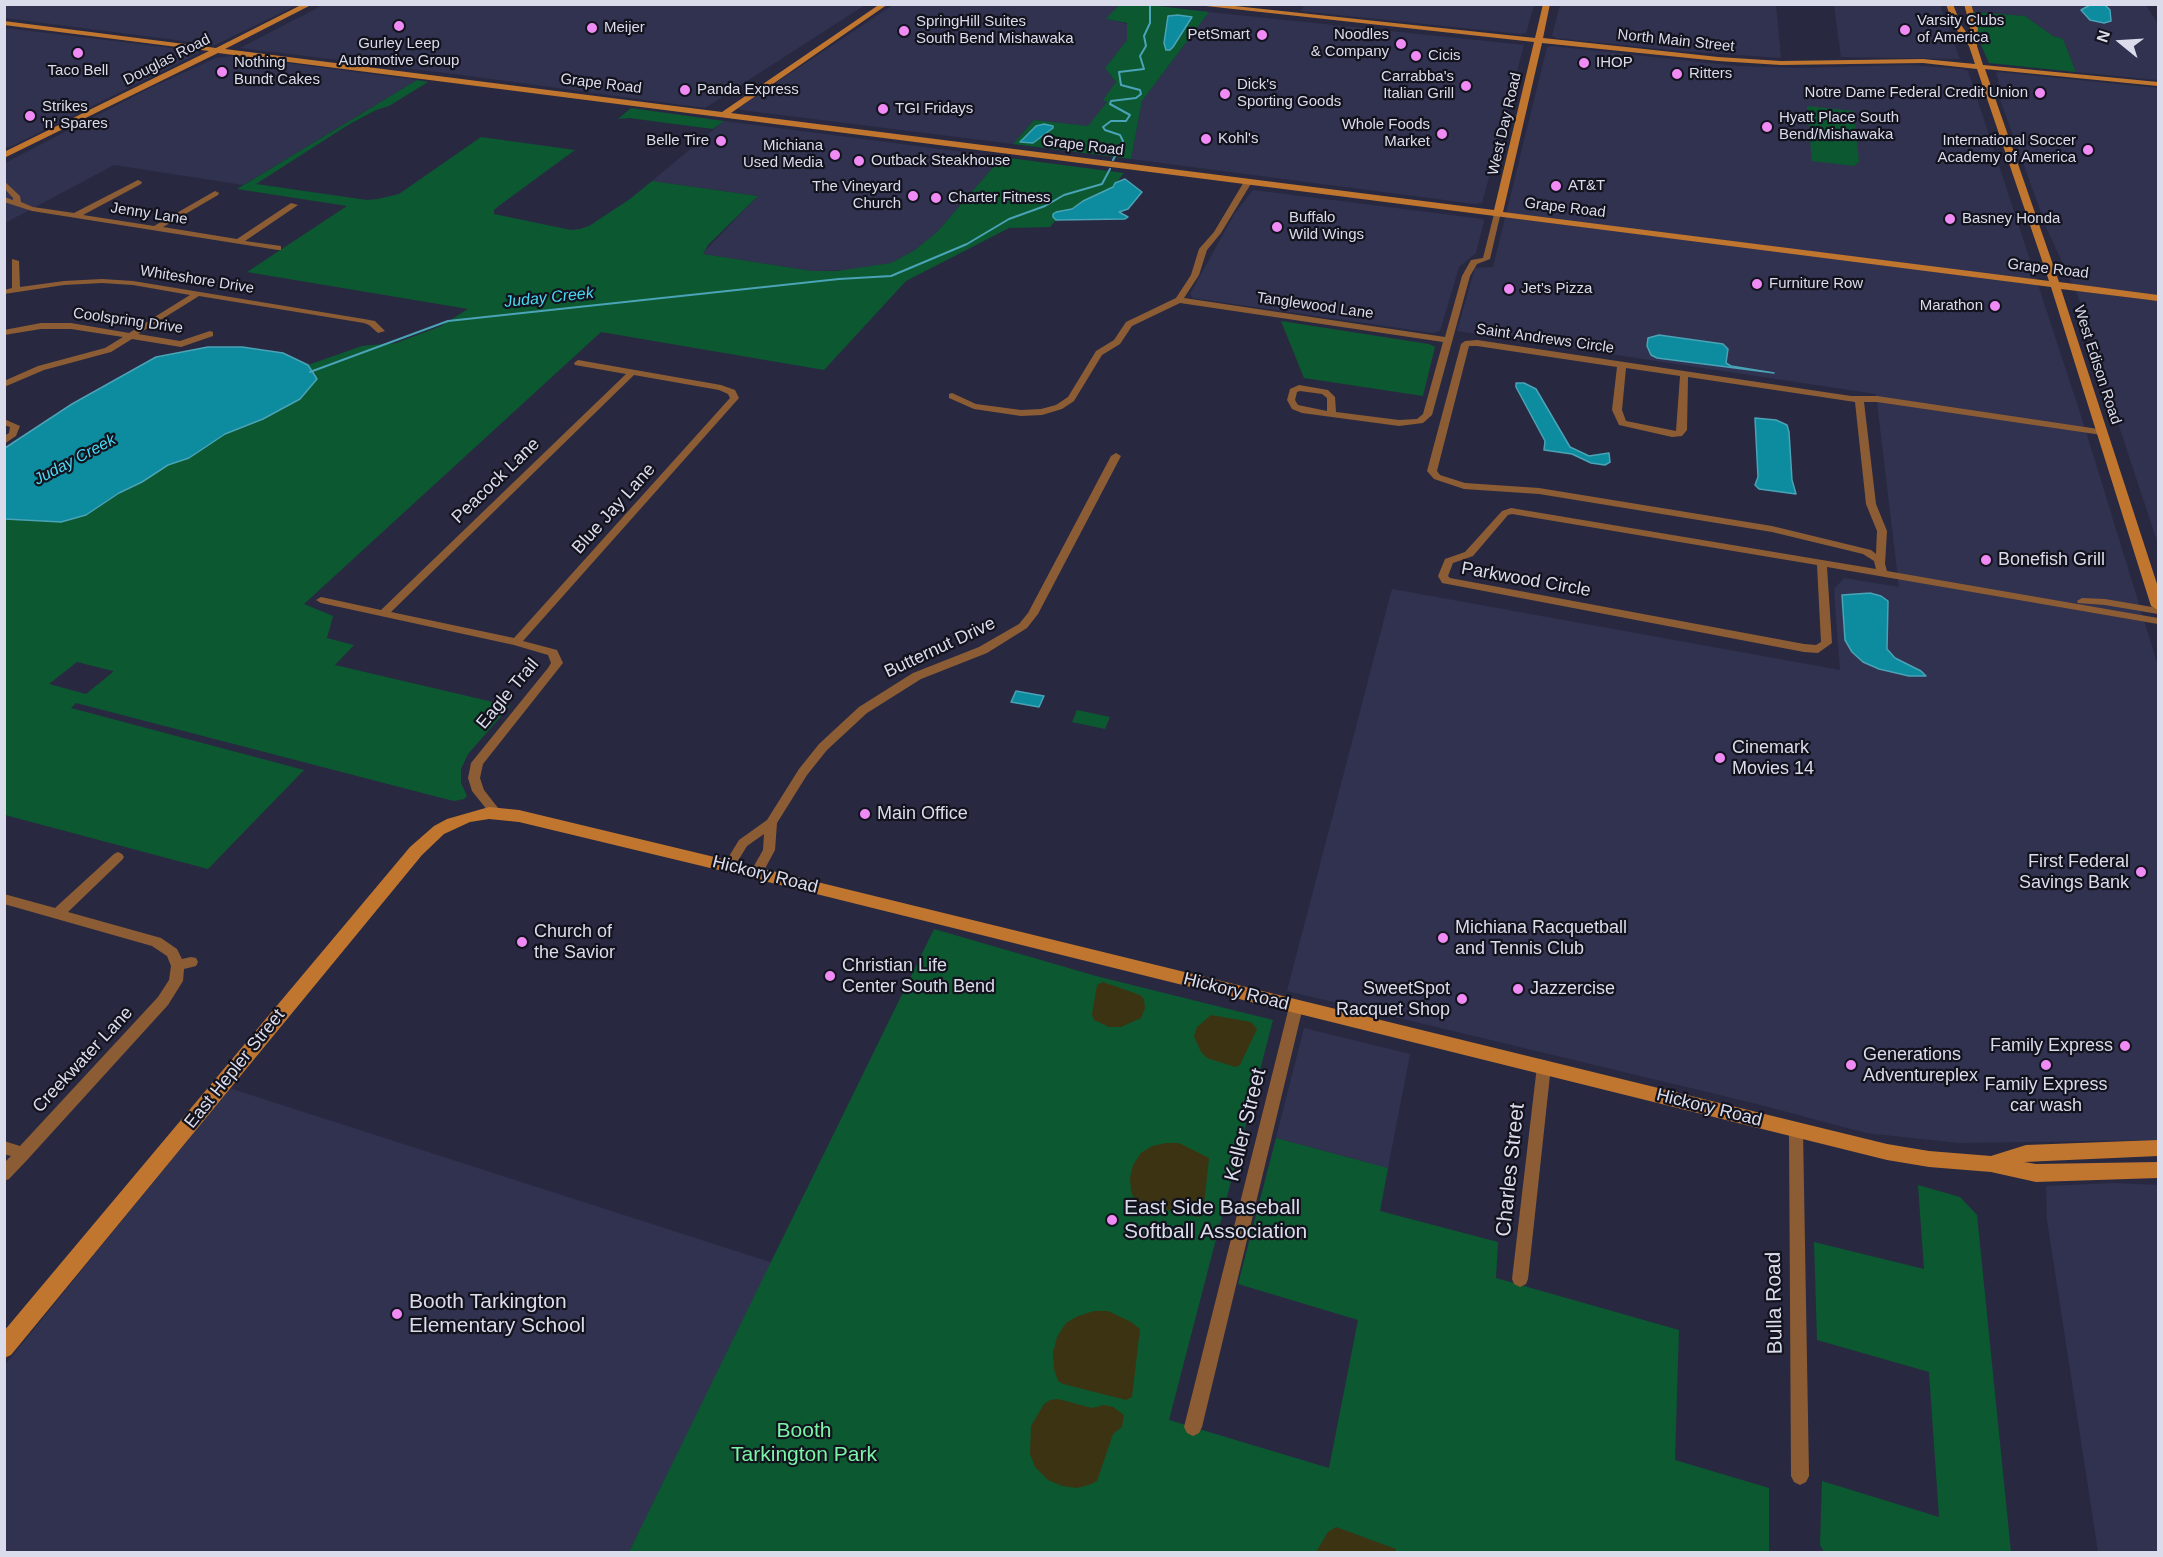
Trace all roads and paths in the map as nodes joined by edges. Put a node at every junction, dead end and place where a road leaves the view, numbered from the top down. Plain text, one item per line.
1 (310, 4) edge
2 (870, 4) edge
3 (885, 4) edge
4 (1191, 4) edge
5 (1547, 4) edge
6 (1949, 4) edge
7 (1967, 4) edge
8 (4, 22) edge
9 (1538, 40) junction
10 (1973, 46) junction
11 (219, 50) junction
12 (789, 59) dead end
13 (1980, 66) junction
14 (2158, 84) edge
15 (719, 105) dead end
16 (708, 113) junction
17 (723, 114) junction
18 (4, 156) edge
19 (138, 182) dead end
20 (1248, 182) junction
21 (4, 183) edge
22 (215, 193) dead end
23 (4, 199) edge
24 (16, 203) junction
25 (294, 205) dead end
26 (1498, 214) junction
27 (75, 216) junction
28 (155, 229) junction
29 (238, 242) junction
30 (278, 248) dead end
31 (15, 261) dead end
32 (2055, 285) junction
33 (16, 290) junction
34 (4, 292) edge
35 (198, 293) junction
36 (2158, 298) edge
37 (1179, 300) junction
38 (381, 331) dead end
39 (4, 333) edge
40 (210, 334) dead end
41 (132, 337) junction
42 (1448, 340) junction
43 (578, 363) dead end
44 (1622, 365) junction
45 (632, 373) junction
46 (1684, 374) junction
47 (4, 384) edge
48 (952, 396) dead end
49 (1859, 400) junction
50 (1332, 414) junction
51 (4, 422) edge
52 (2104, 436) junction
53 (4, 441) edge
54 (1116, 456) dead end
55 (1822, 563) junction
56 (1882, 568) junction
57 (321, 600) dead end
58 (2051, 602) junction
59 (2158, 608) edge
60 (384, 613) junction
61 (2158, 621) edge
62 (516, 642) junction
63 (490, 814) junction
64 (771, 823) junction
65 (118, 857) dead end
66 (729, 866) junction
67 (756, 873) junction
68 (4, 899) edge
69 (57, 914) junction
70 (1296, 1007) junction
71 (1544, 1066) junction
72 (1796, 1130) junction
73 (4, 1147) edge
74 (2158, 1148) edge
75 (23, 1154) junction
76 (1991, 1164) junction
77 (2158, 1170) edge
78 (4, 1174) edge
79 (1520, 1279) dead end
80 (4, 1348) edge
81 (1193, 1427) dead end
82 (1800, 1476) dead end

1 - 11 main road, Douglas Road
2 - 12 main road
3 - 17 main road
4 - 9 main road, North Main Street
5 - 9 main road, West Day Road
6 - 10 main road
7 - 10 main road
8 - 11 main road, Grape Road
9 - 13 main road, North Main Street
9 - 26 main road, West Day Road
10 - 13 main road, West Edison Road
11 - 16 main road, Grape Road
11 - 18 main road, Douglas Road
13 - 14 main road, North Main Street
13 - 32 main road, West Edison Road
15 - 16 main road
16 - 17 main road, Grape Road
17 - 20 main road, Grape Road
19 - 27 street
20 - 26 main road, Grape Road
20 - 37 street
21 - 24 street
22 - 28 street
23 - 24 street, Jenny Lane
24 - 27 street, Jenny Lane
25 - 29 street
26 - 32 main road, Grape Road
26 - 42 street
27 - 28 street, Jenny Lane
28 - 29 street, Jenny Lane
29 - 30 street, Jenny Lane
31 - 33 street
32 - 36 main road, Grape Road
32 - 52 main road, West Edison Road
33 - 34 street, Whiteshore Drive
33 - 35 street, Whiteshore Drive
35 - 38 street, Whiteshore Drive
35 - 41 street
37 - 42 street, Tanglewood Lane
37 - 48 street
39 - 41 street, Coolspring Drive
40 - 41 street, Coolspring Drive
41 - 47 street
42 - 50 street
43 - 45 street
44 - 46 street, Saint Andrews Circle
44 - 46 street
44 - 56 street, Saint Andrews Circle
45 - 60 street, Peacock Lane
45 - 62 street, Blue Jay Lane
46 - 49 street, Saint Andrews Circle
49 - 52 street, Saint Andrews Circle
49 - 56 street
50 - 50 street
51 - 53 street
52 - 59 main road, West Edison Road
54 - 64 street, Butternut Drive
55 - 55 street, Parkwood Circle
55 - 56 street, Parkwood Circle
56 - 58 street, Parkwood Circle
57 - 60 street, Eagle Trail
58 - 59 street, Parkwood Circle
58 - 61 street, Parkwood Circle
60 - 62 street, Eagle Trail
62 - 63 street, Eagle Trail
63 - 66 main road, Hickory Road
63 - 80 main road, East Hepler Street
64 - 66 street, Butternut Drive
64 - 67 street, Butternut Drive
65 - 69 street
66 - 67 main road, Hickory Road
67 - 70 main road, Hickory Road
68 - 69 street
69 - 75 street, Creekwater Lane
70 - 71 main road, Hickory Road
70 - 81 street, Keller Street
71 - 72 main road, Hickory Road
71 - 79 street, Charles Street
72 - 76 main road, Hickory Road
72 - 82 street, Bulla Road
73 - 75 street
74 - 76 main road, Hickory Road
75 - 78 street, Creekwater Lane
76 - 77 main road, Hickory Road

